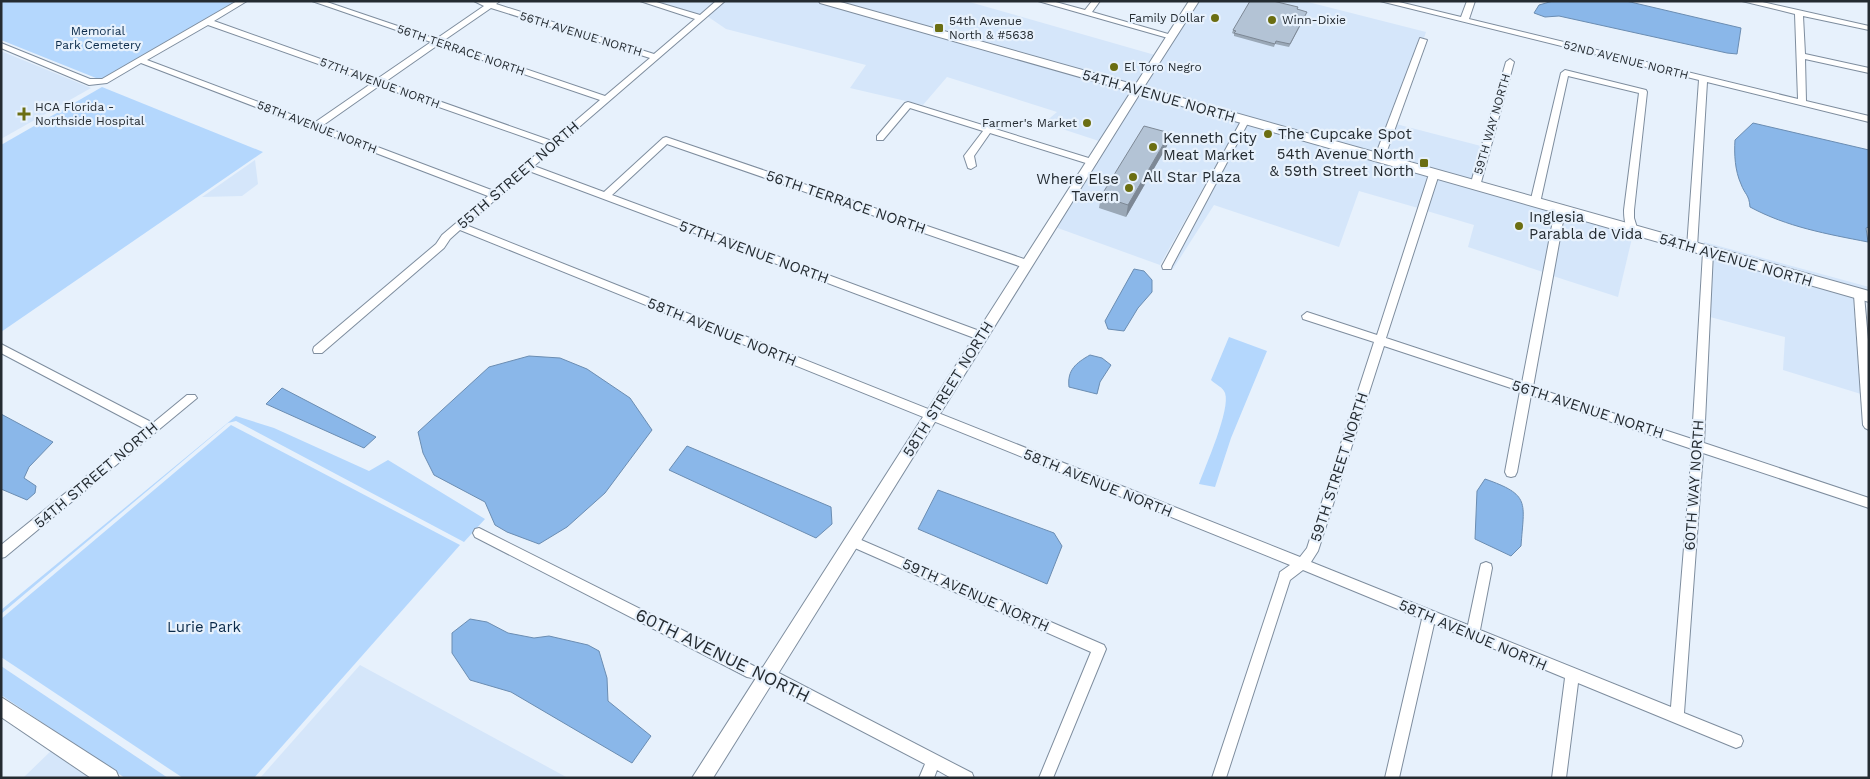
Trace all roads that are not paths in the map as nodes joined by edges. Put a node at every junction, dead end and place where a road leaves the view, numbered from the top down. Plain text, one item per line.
1 (243, 1) edge
2 (316, 1) edge
3 (478, 1) edge
4 (644, 1) edge
5 (721, 1) edge
6 (824, 1) edge
7 (1042, 1) edge
8 (1096, 1) edge
9 (1194, 1) edge
10 (1384, 1) edge
11 (1471, 1) edge
12 (1746, 1) edge
13 (493, 3) edge
14 (1087, 13) junction
15 (1799, 13) junction
16 (701, 18) junction
17 (1464, 21) junction
18 (208, 22) junction
19 (1869, 28) edge
20 (1171, 36) junction
21 (1423, 40) dead end
22 (437, 42) junction
23 (1, 45) edge
24 (1801, 56) junction
25 (656, 57) junction
26 (141, 60) junction
27 (1510, 62) dead end
28 (1869, 71) edge
29 (1703, 78) junction
30 (378, 82) junction
31 (1136, 90) junction
32 (606, 99) junction
33 (1802, 102) junction
34 (1869, 118) edge
35 (1245, 120) junction
36 (315, 126) junction
37 (988, 130) junction
38 (880, 138) dead end
39 (552, 144) junction
40 (1379, 159) junction
41 (1092, 162) junction
42 (971, 166) dead end
43 (527, 167) junction
44 (1434, 174) junction
45 (1475, 186) junction
46 (494, 194) junction
47 (606, 196) junction
48 (1536, 203) junction
49 (1560, 210) junction
50 (459, 226) junction
51 (1633, 231) junction
52 (1692, 247) junction
53 (1708, 252) junction
54 (1026, 264) junction
55 (1167, 266) dead end
56 (1864, 296) edge
57 (1306, 316) dead end
58 (981, 336) junction
59 (1380, 340) junction
60 (1, 348) edge
61 (318, 350) dead end
62 (1527, 389) junction
63 (192, 398) dead end
64 (931, 416) junction
65 (1869, 425) edge
66 (151, 430) junction
67 (1698, 446) junction
68 (1511, 472) dead end
69 (1869, 503) edge
70 (479, 533) dead end
71 (852, 541) junction
72 (1, 553) edge
73 (1302, 564) junction
74 (1486, 568) dead end
75 (1429, 616) junction
76 (1473, 634) junction
77 (768, 675) junction
78 (1572, 676) junction
79 (1, 706) edge
80 (1677, 717) junction
81 (1736, 741) dead end
82 (934, 761) junction
83 (109, 778) edge
84 (702, 778) edge
85 (926, 778) edge
86 (967, 778) edge
87 (1046, 778) edge
88 (1219, 778) edge
89 (1392, 778) edge
90 (1559, 778) edge

1 - 18 street
2 - 22 street, 56TH TERRACE NORTH
3 - 13 street, 56TH AVENUE NORTH
4 - 16 street
5 - 16 street, 55TH STREET NORTH
6 - 31 main road, 54TH AVENUE NORTH
7 - 14 street
8 - 14 street
9 - 20 street, 58TH STREET NORTH
10 - 17 street, 52ND AVENUE NORTH
11 - 17 street
12 - 15 street
13 - 22 street
13 - 25 street, 56TH AVENUE NORTH
14 - 20 street
15 - 19 street
15 - 24 street
16 - 25 street, 55TH STREET NORTH
17 - 29 street, 52ND AVENUE NORTH
18 - 26 street
18 - 30 street, 57TH AVENUE NORTH
20 - 31 street, 58TH STREET NORTH
21 - 40 street
22 - 30 street
22 - 32 street, 56TH TERRACE NORTH
23 - 26 street
24 - 28 street
24 - 33 street
25 - 32 street, 55TH STREET NORTH
26 - 36 street, 58TH AVENUE NORTH
27 - 45 street, 59TH WAY NORTH
29 - 33 street, 52ND AVENUE NORTH
29 - 52 street
30 - 36 street
30 - 39 street, 57TH AVENUE NORTH
31 - 35 main road, 54TH AVENUE NORTH
31 - 41 street, 58TH STREET NORTH
32 - 39 street, 55TH STREET NORTH
33 - 34 street, 52ND AVENUE NORTH
35 - 40 main road, 54TH AVENUE NORTH
35 - 55 street
36 - 46 street, 58TH AVENUE NORTH
37 - 38 street
37 - 41 street
37 - 42 street
39 - 43 street, 55TH STREET NORTH
40 - 44 main road, 54TH AVENUE NORTH
41 - 54 street, 58TH STREET NORTH
43 - 46 street, 55TH STREET NORTH
43 - 47 street, 57TH AVENUE NORTH
44 - 45 main road, 54TH AVENUE NORTH
44 - 59 street, 59TH STREET NORTH
45 - 48 main road, 54TH AVENUE NORTH
46 - 50 street, 55TH STREET NORTH
47 - 54 street, 56TH TERRACE NORTH
47 - 58 street, 57TH AVENUE NORTH
48 - 49 main road, 54TH AVENUE NORTH
48 - 51 street
49 - 51 main road, 54TH AVENUE NORTH
49 - 62 street
50 - 61 street, 55TH STREET NORTH
50 - 64 street, 58TH AVENUE NORTH
51 - 52 main road, 54TH AVENUE NORTH
52 - 53 main road, 54TH AVENUE NORTH
53 - 56 main road, 54TH AVENUE NORTH
53 - 67 street, 60TH WAY NORTH
54 - 58 street, 58TH STREET NORTH
56 - 65 street
57 - 59 street, 56TH AVENUE NORTH
58 - 64 street, 58TH STREET NORTH
59 - 62 street, 56TH AVENUE NORTH
59 - 73 street, 59TH STREET NORTH
60 - 66 street
62 - 67 street, 56TH AVENUE NORTH
62 - 68 street
63 - 66 street, 54TH STREET NORTH
64 - 71 street, 58TH STREET NORTH
64 - 73 street, 58TH AVENUE NORTH
66 - 72 street, 54TH STREET NORTH
67 - 69 street, 56TH AVENUE NORTH
67 - 80 street, 60TH WAY NORTH
70 - 77 street, 60TH AVENUE NORTH
71 - 77 street, 58TH STREET NORTH
71 - 87 street, 59TH AVENUE NORTH
73 - 75 street, 58TH AVENUE NORTH
73 - 88 street, 59TH STREET NORTH
74 - 76 street
75 - 76 street, 58TH AVENUE NORTH
75 - 89 street
76 - 78 street, 58TH AVENUE NORTH
77 - 82 street, 60TH AVENUE NORTH
77 - 84 street, 58TH STREET NORTH
78 - 80 street, 58TH AVENUE NORTH
78 - 90 street
79 - 83 street
80 - 81 street, 58TH AVENUE NORTH
82 - 85 street
82 - 86 street, 60TH AVENUE NORTH

